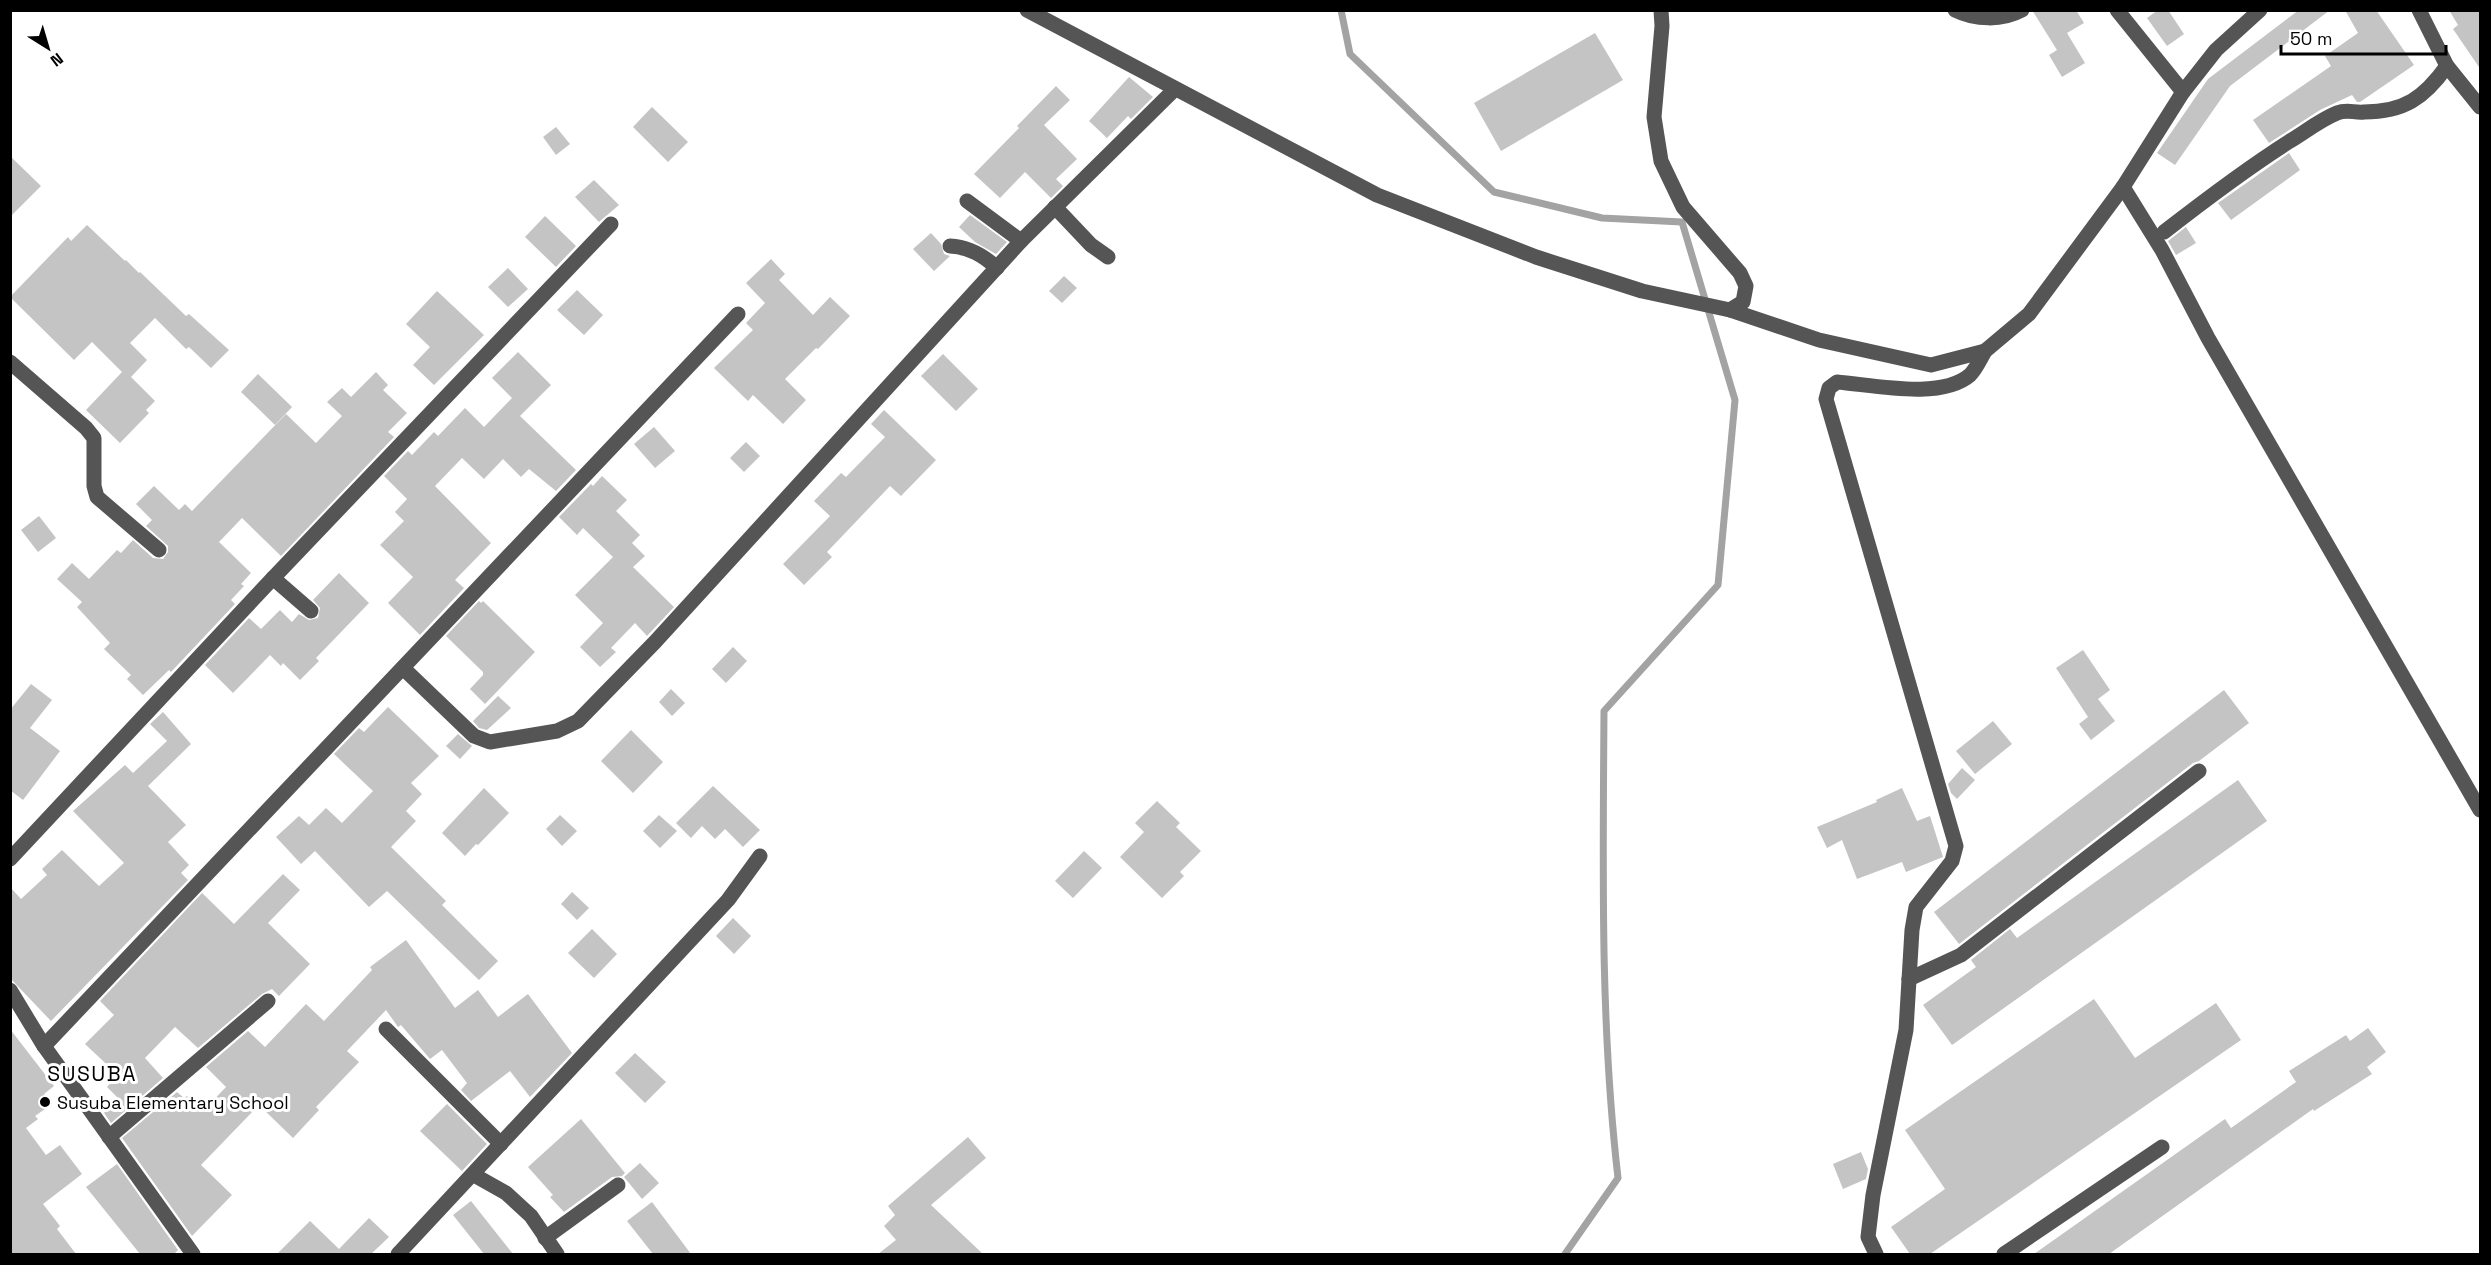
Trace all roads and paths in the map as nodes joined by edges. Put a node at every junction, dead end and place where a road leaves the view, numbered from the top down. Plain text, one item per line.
1 (1027, 10) edge
2 (1661, 10) edge
3 (1955, 10) edge
4 (2022, 10) edge
5 (2117, 10) edge
6 (2260, 10) edge
7 (2418, 10) edge
8 (2447, 66) junction
9 (1174, 89) junction
10 (2183, 92) junction
11 (2481, 107) edge
12 (2123, 187) junction
13 (967, 201) dead end
14 (1055, 207) junction
15 (611, 224) dead end
16 (2164, 232) dead end
17 (1021, 241) junction
18 (950, 246) dead end
19 (1108, 257) dead end
20 (997, 267) junction
21 (1724, 309) junction
22 (738, 314) dead end
23 (1985, 351) junction
24 (10, 362) edge
25 (159, 550) dead end
26 (273, 578) junction
27 (311, 611) dead end
28 (403, 668) junction
29 (2199, 771) dead end
30 (2481, 810) edge
31 (760, 856) dead end
32 (10, 858) edge
33 (1909, 979) junction
34 (10, 990) edge
35 (268, 1001) dead end
36 (386, 1029) dead end
37 (44, 1046) junction
38 (109, 1137) junction
39 (501, 1144) junction
40 (2162, 1147) dead end
41 (474, 1174) junction
42 (618, 1185) dead end
43 (545, 1238) junction
44 (193, 1254) edge
45 (398, 1254) edge
46 (557, 1254) edge
47 (1876, 1254) edge
48 (2004, 1254) edge

1 - 9 street
2 - 21 street
3 - 4 street
5 - 10 street
6 - 10 street
7 - 8 street
8 - 11 street
8 - 16 street
9 - 14 street
9 - 21 street
10 - 12 street
12 - 23 street
12 - 30 street
13 - 17 street
14 - 17 street
14 - 19 street
15 - 26 street
17 - 20 street
18 - 20 street
20 - 28 street
21 - 23 street
22 - 28 street
23 - 33 street
24 - 25 street
26 - 27 street
26 - 32 street
28 - 37 street
29 - 33 street
31 - 39 street
33 - 47 street
34 - 37 street
35 - 38 street
36 - 39 street
37 - 38 street
38 - 44 street
39 - 41 street
40 - 48 street
41 - 43 street
41 - 45 street
42 - 43 street
43 - 46 street

